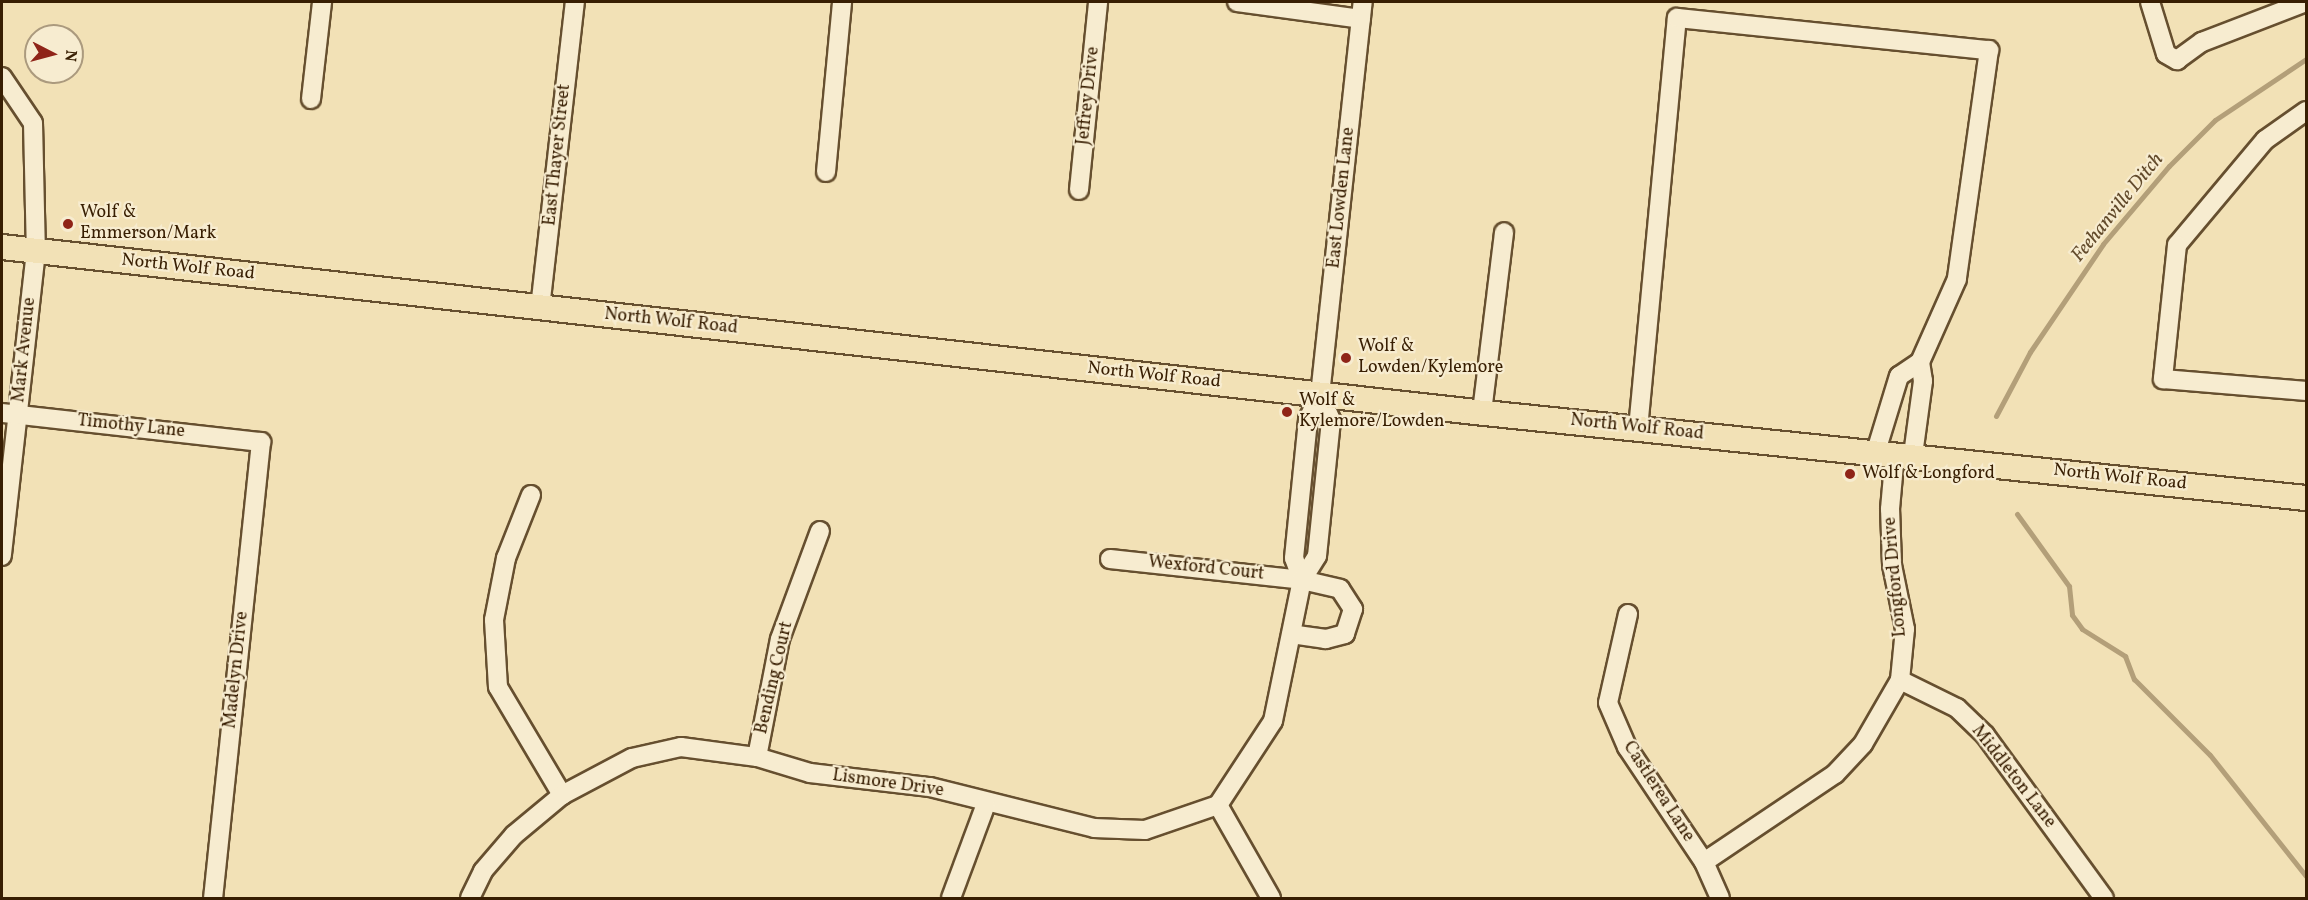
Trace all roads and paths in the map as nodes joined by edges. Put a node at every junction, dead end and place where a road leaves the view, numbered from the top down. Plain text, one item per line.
1 (322, 2) edge
2 (575, 2) edge
3 (842, 2) edge
4 (1098, 2) edge
5 (1238, 2) edge
6 (2150, 2) edge
7 (2307, 2) edge
8 (1362, 10) edge
9 (2, 77) edge
10 (311, 99) dead end
11 (2307, 111) edge
12 (826, 172) dead end
13 (1079, 190) dead end
14 (1504, 232) dead end
15 (2, 247) edge
16 (36, 250) junction
17 (540, 308) junction
18 (1920, 362) junction
19 (2307, 391) edge
20 (1320, 395) junction
21 (1482, 412) junction
22 (10, 414) edge
23 (1638, 429) junction
24 (261, 442) joint
25 (1894, 453) junction
26 (531, 495) dead end
27 (2307, 498) edge
28 (820, 531) dead end
29 (2, 556) edge
30 (1110, 558) dead end
31 (1302, 580) junction
32 (1628, 614) dead end
33 (1291, 633) junction
34 (1900, 680) junction
35 (757, 757) junction
36 (562, 795) junction
37 (986, 804) junction
38 (1218, 805) junction
39 (1704, 862) junction
40 (213, 898) edge
41 (470, 898) edge
42 (951, 898) edge
43 (1271, 898) edge
44 (1720, 898) edge
45 (2104, 898) edge

1 - 10 street
2 - 17 street, East Thayer Street
3 - 12 street
4 - 13 street, Jeffrey Drive
5 - 8 street
6 - 7 street
8 - 20 street, East Lowden Lane
9 - 16 street, Mark Avenue
11 - 19 street
14 - 21 street
15 - 16 main road, North Wolf Road
16 - 17 main road, North Wolf Road
16 - 22 street, Mark Avenue
17 - 20 main road, North Wolf Road
18 - 23 street
18 - 25 street
18 - 25 street
20 - 21 main road, North Wolf Road
20 - 31 street, East Lowden Lane
21 - 23 main road, North Wolf Road
22 - 24 street, Timothy Lane
22 - 29 street, Mark Avenue
23 - 25 main road, North Wolf Road
24 - 40 street, Madelyn Drive
25 - 27 main road, North Wolf Road
25 - 34 street, Longford Drive
26 - 36 street
28 - 35 street, Bending Court
30 - 31 street, Wexford Court
31 - 33 street
31 - 33 street, Wexford Court
32 - 39 street, Castlerea Lane
33 - 38 street
34 - 39 street, Longford Drive
34 - 45 street, Middleton Lane
35 - 36 street, Lismore Drive
35 - 37 street, Lismore Drive
36 - 41 street, Lismore Drive
37 - 38 street, Lismore Drive
37 - 42 street
38 - 43 street
39 - 44 street, Castlerea Lane

